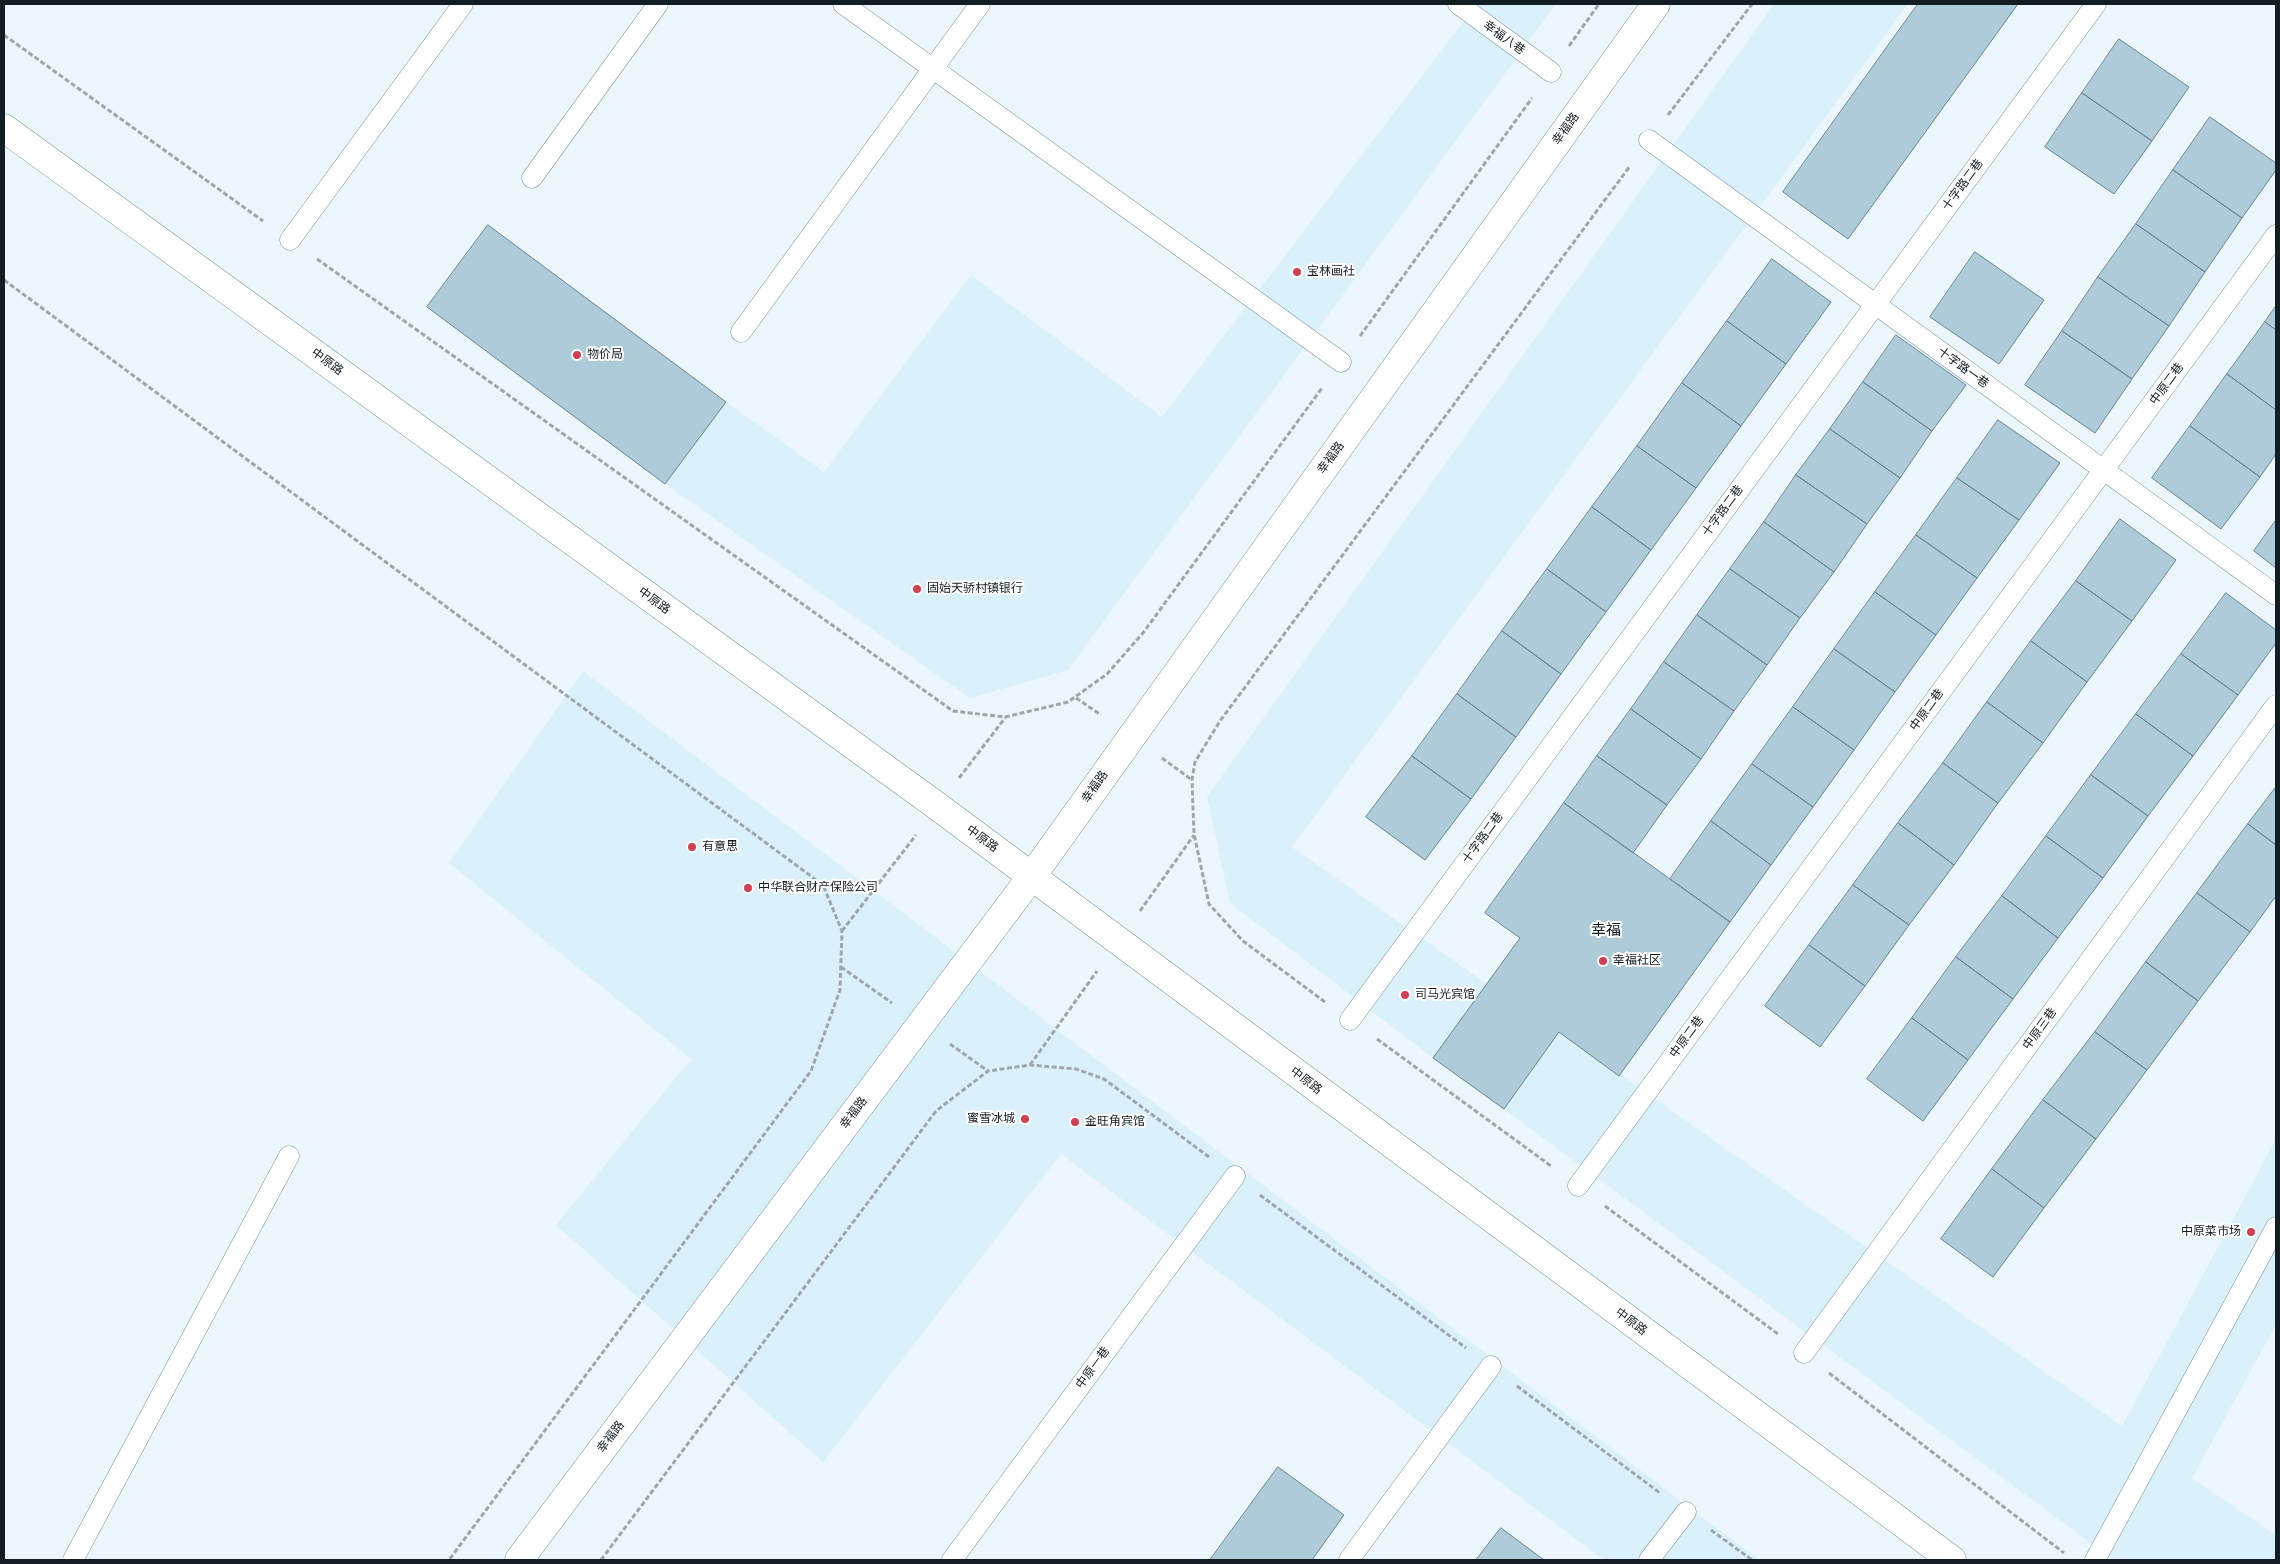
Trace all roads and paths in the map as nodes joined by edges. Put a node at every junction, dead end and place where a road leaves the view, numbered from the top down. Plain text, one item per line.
1 (463, 4) edge
2 (658, 4) edge
3 (843, 4) edge
4 (980, 4) edge
5 (1458, 4) edge
6 (1599, 4) edge
7 (1656, 4) edge
8 (1752, 4) edge
9 (2096, 4) edge
10 (4, 35) edge
11 (933, 69) junction
12 (1551, 72) junction
13 (4, 128) edge
14 (1650, 140) junction
15 (532, 178) dead end
16 (2276, 235) edge
17 (290, 240) junction
18 (4, 280) edge
19 (1875, 304) junction
20 (741, 332) dead end
21 (1341, 362) junction
22 (2103, 470) junction
23 (2276, 595) edge
24 (2276, 704) edge
25 (1032, 876) junction
26 (1350, 1020) junction
27 (289, 1156) dead end
28 (1235, 1176) dead end
29 (1578, 1186) junction
30 (2276, 1227) edge
31 (1804, 1353) junction
32 (1491, 1366) dead end
33 (1686, 1512) dead end
34 (2066, 1554) dead end
35 (73, 1560) edge
36 (449, 1560) edge
37 (519, 1560) edge
38 (952, 1560) edge
39 (1349, 1560) edge
40 (1649, 1560) edge
41 (1952, 1560) edge
42 (2096, 1560) edge

1 - 17 lane
2 - 15 lane
3 - 11 lane
4 - 11 lane
5 - 12 lane, 幸福八巷
6 - 12 path
7 - 25 main road, 幸福路
8 - 14 path
9 - 19 lane, 十字路二巷
10 - 17 path
11 - 20 lane
11 - 21 lane
12 - 21 path
13 - 25 main road, 中原路
14 - 19 lane, 十字路一巷
14 - 26 path
16 - 22 lane, 中原二巷
17 - 21 path
18 - 36 path
19 - 22 lane, 十字路一巷
19 - 26 lane, 十字路二巷
22 - 23 lane, 十字路一巷
22 - 29 lane, 中原二巷
24 - 31 lane, 中原三巷
25 - 37 main road, 幸福路
25 - 41 main road, 中原路
26 - 29 path
27 - 35 lane
28 - 38 lane, 中原一巷
29 - 31 path
30 - 42 lane
31 - 34 path
32 - 39 lane
33 - 40 lane

